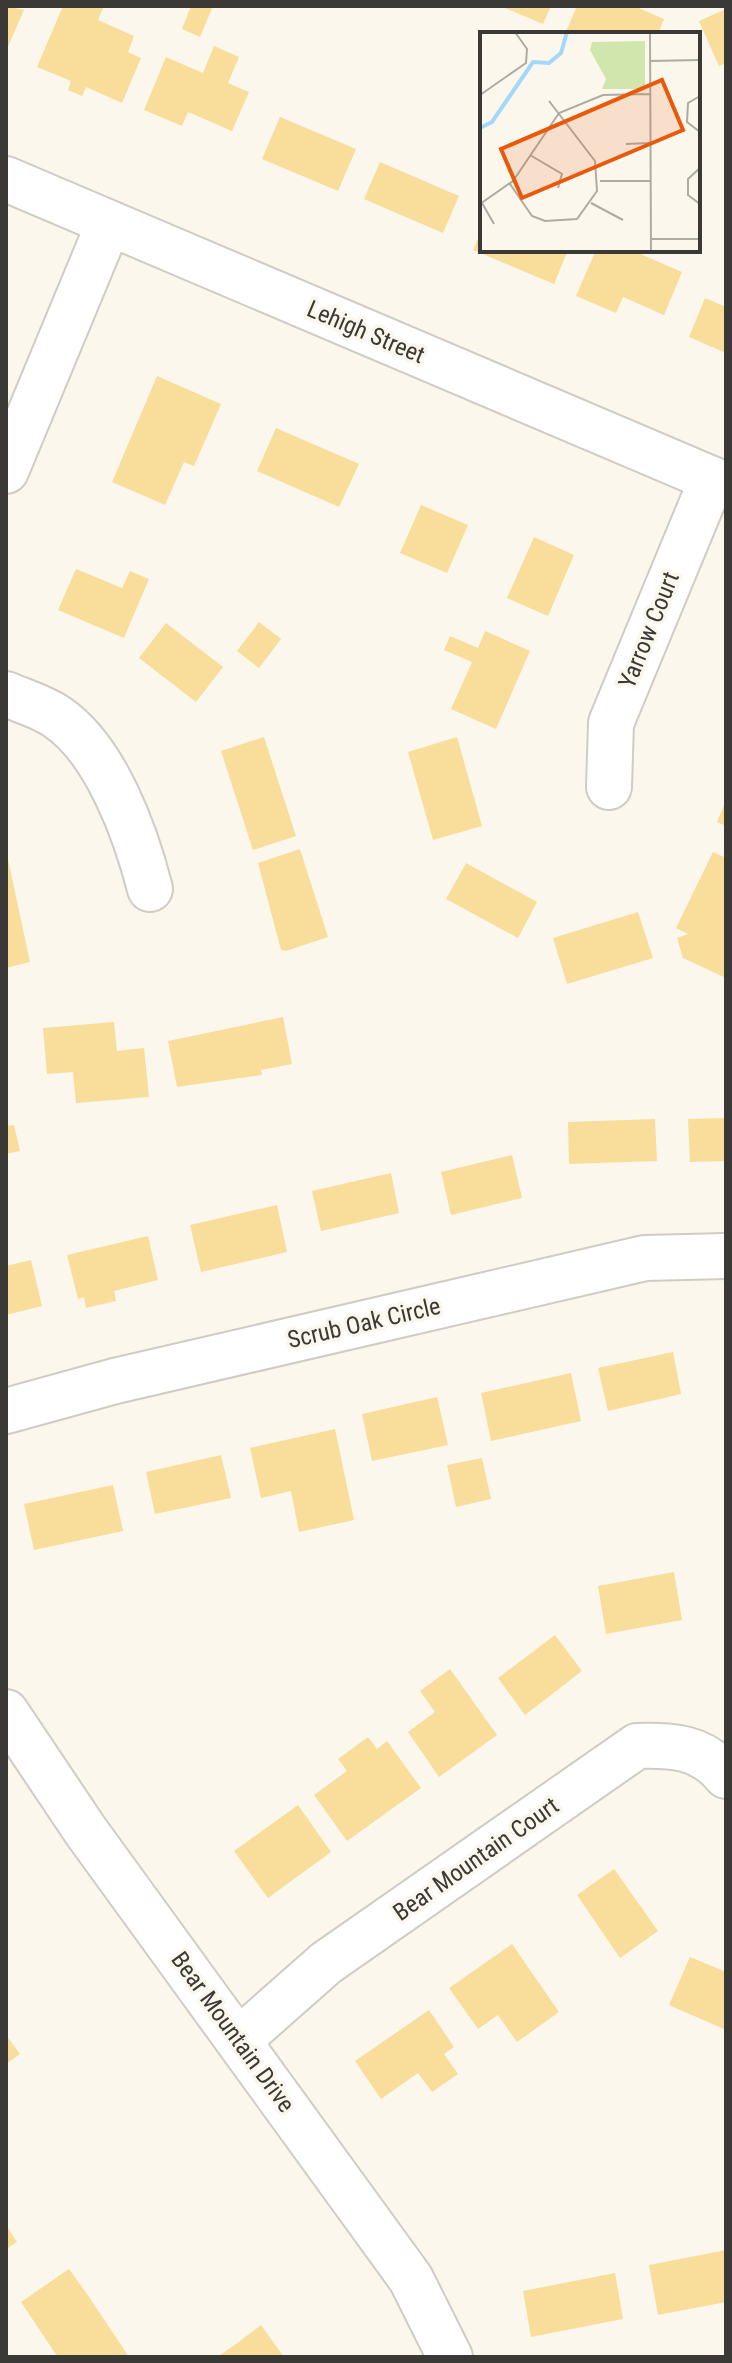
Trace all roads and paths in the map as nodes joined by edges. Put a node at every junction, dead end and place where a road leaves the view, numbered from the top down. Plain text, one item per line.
1 (6, 179) edge
2 (109, 223) junction
3 (6, 471) edge
4 (719, 482) edge
5 (6, 694) edge
6 (609, 787) dead end
7 (150, 889) dead end
8 (726, 1256) edge
9 (6, 1411) edge
10 (6, 1712) edge
11 (726, 1776) edge
12 (240, 2039) junction
13 (450, 2357) edge

1 - 2 street, Lehigh Street
2 - 3 street
2 - 4 street, Lehigh Street
4 - 6 street, Yarrow Court
5 - 7 street
8 - 9 street, Scrub Oak Circle
10 - 12 street, Bear Mountain Drive
11 - 12 street, Bear Mountain Court
12 - 13 street, Bear Mountain Drive

